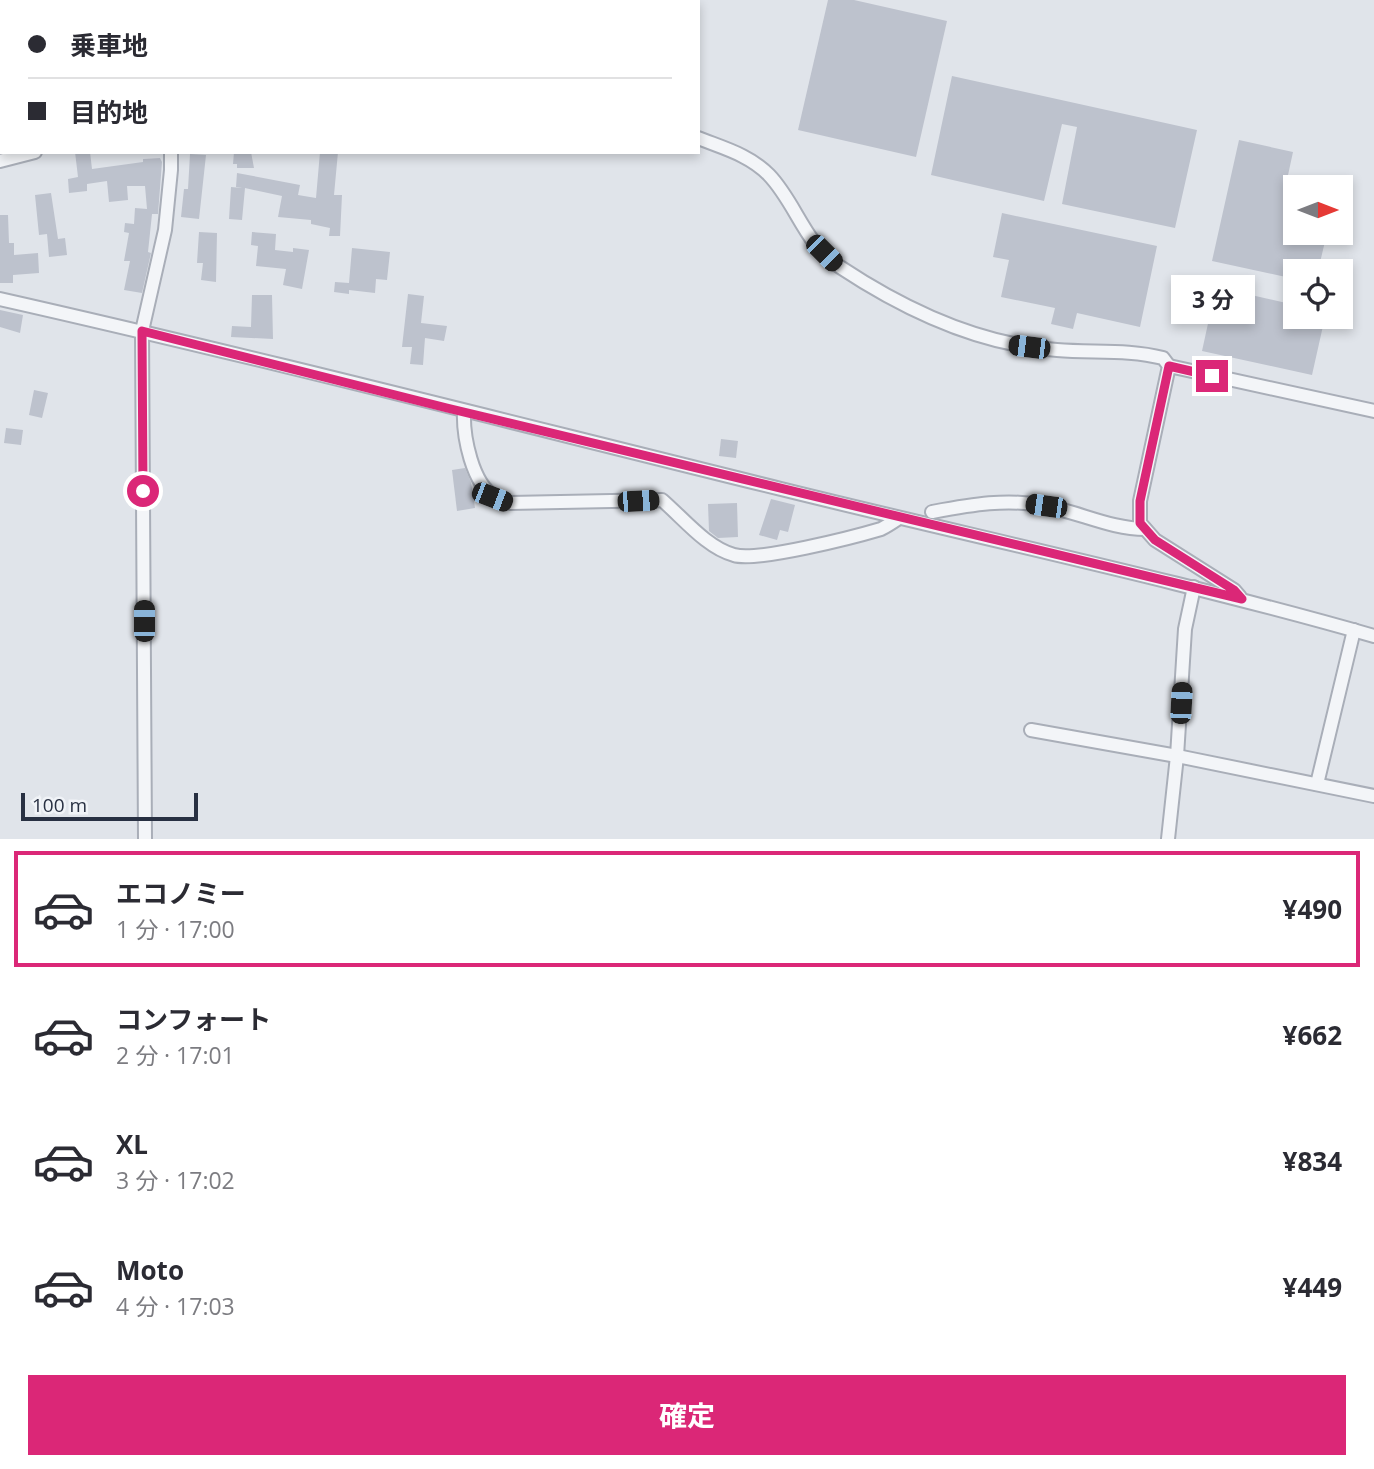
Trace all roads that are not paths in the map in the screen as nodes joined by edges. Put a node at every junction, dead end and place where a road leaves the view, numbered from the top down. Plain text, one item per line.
1 (700, 139) edge
2 (26, 154) edge
3 (171, 154) edge
4 (0, 160) edge
5 (0, 299) edge
6 (142, 331) junction
7 (1169, 366) junction
8 (1374, 411) edge
9 (464, 412) junction
10 (932, 512) dead end
11 (899, 518) junction
12 (1145, 529) junction
13 (1194, 587) junction
14 (1242, 599) junction
15 (1354, 631) junction
16 (1374, 636) edge
17 (1031, 730) dead end
18 (1177, 756) junction
19 (1317, 784) junction
20 (1374, 796) edge
21 (145, 839) edge
22 (1168, 839) edge

1 - 7 street
2 - 4 street
3 - 6 street
5 - 6 street
6 - 9 street
6 - 21 street
7 - 8 street
7 - 12 street
9 - 11 street
9 - 11 street
10 - 12 street
11 - 13 street
12 - 14 street
13 - 14 street
13 - 18 street
14 - 15 street
15 - 16 street
15 - 19 street
17 - 18 street
18 - 19 street
18 - 22 street
19 - 20 street

